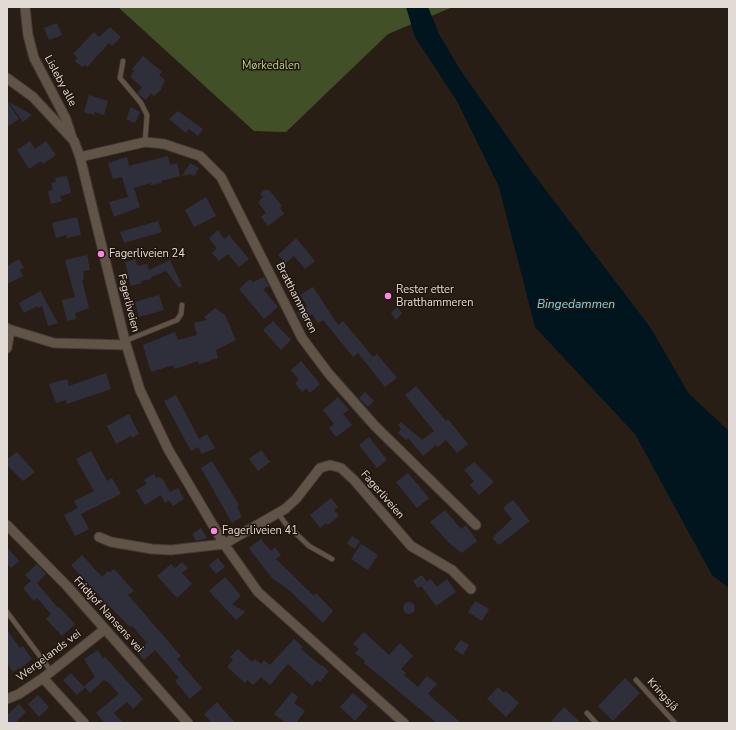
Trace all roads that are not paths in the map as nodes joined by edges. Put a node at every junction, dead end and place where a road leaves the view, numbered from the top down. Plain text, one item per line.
1 (25, 7) edge
2 (123, 61) dead end
3 (7, 78) edge
4 (74, 141) junction
5 (145, 142) junction
6 (80, 157) junction
7 (182, 305) dead end
8 (7, 329) edge
9 (126, 343) junction
10 (7, 348) edge
11 (278, 513) junction
12 (7, 525) edge
13 (476, 525) dead end
14 (99, 537) dead end
15 (224, 544) junction
16 (332, 559) dead end
17 (471, 589) dead end
18 (7, 612) edge
19 (105, 629) junction
20 (51, 671) junction
21 (43, 678) junction
22 (636, 680) dead end
23 (7, 699) edge
24 (587, 713) dead end
25 (84, 723) edge
26 (188, 723) edge
27 (404, 723) edge
28 (596, 723) edge
29 (675, 723) edge

1 - 4 street, Lisleby alle
2 - 5 lane
3 - 4 street, Fagerliveien
4 - 6 street, Fagerliveien
5 - 6 street, Bratthammeren
5 - 13 street, Bratthammeren
6 - 9 street, Fagerliveien
7 - 9 lane
8 - 9 street
8 - 10 street
9 - 15 street, Fagerliveien
11 - 15 street, Fagerliveien
11 - 16 lane
11 - 17 street, Fagerliveien
12 - 19 street, Fridtjof Nansens vei
14 - 15 street
15 - 27 street, Fagerliveien
18 - 20 lane
19 - 20 street, Wergelands vei
19 - 26 street, Fridtjof Nansens vei
20 - 21 street, Wergelands vei
21 - 23 street, Wergelands vei
21 - 25 street
22 - 29 lane, Kringsjå
24 - 28 lane

